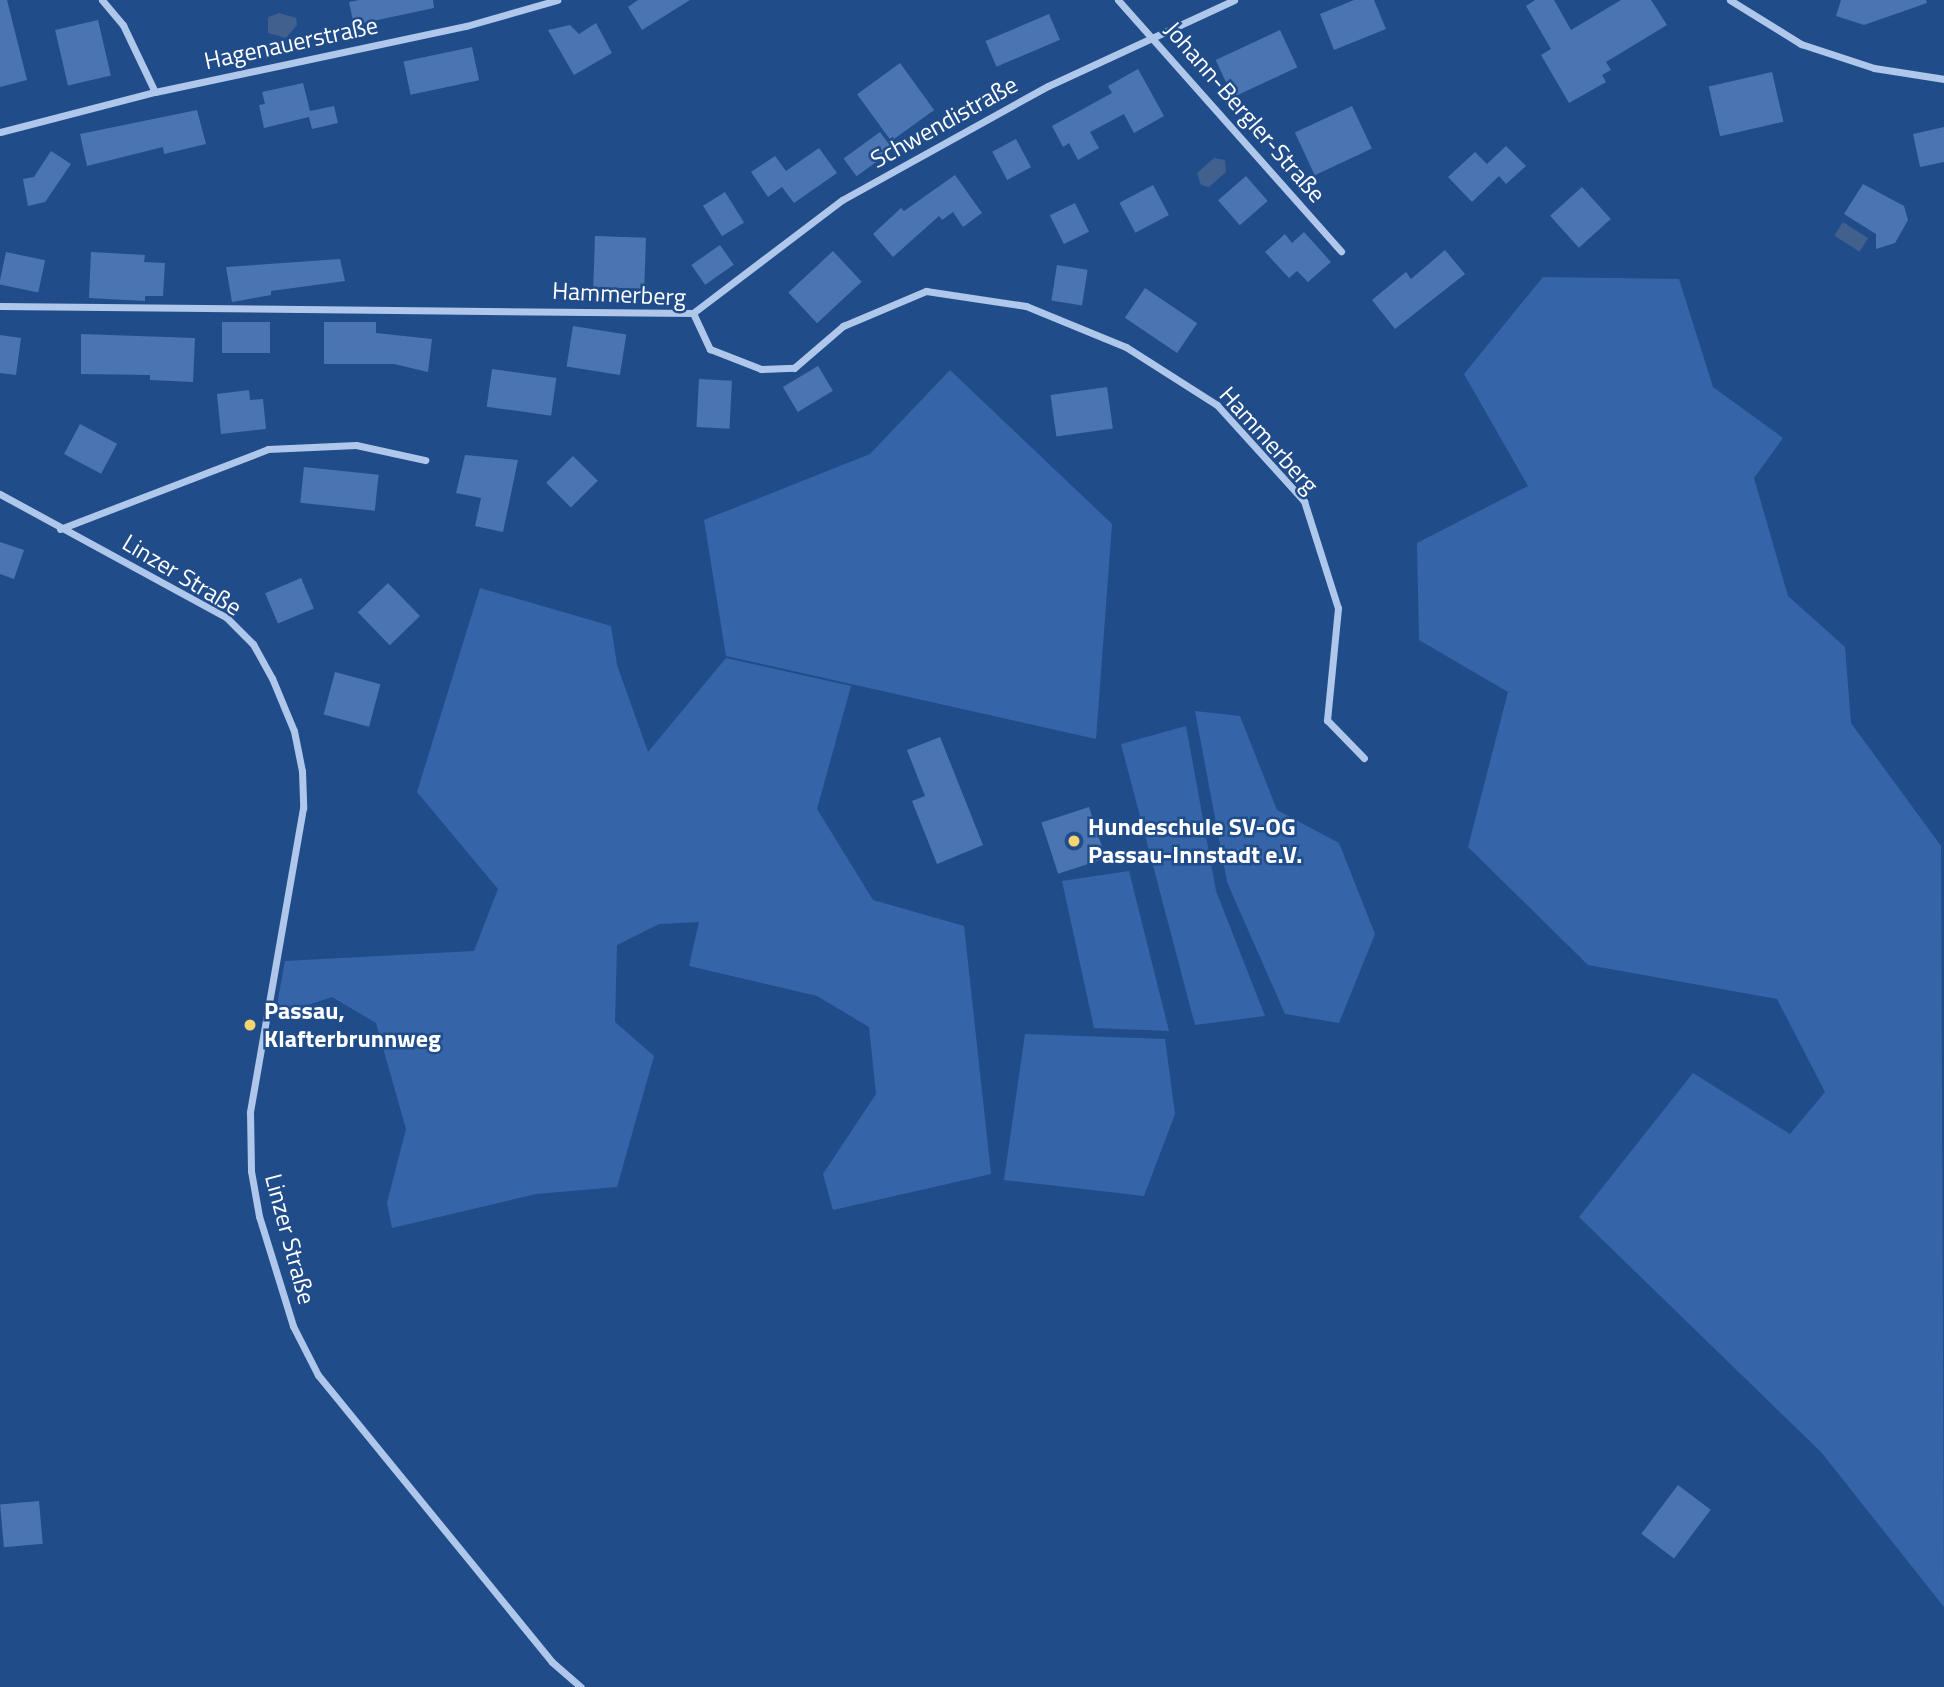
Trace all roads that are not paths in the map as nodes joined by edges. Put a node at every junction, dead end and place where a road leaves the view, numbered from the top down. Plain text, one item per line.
1 (102, 0) edge
2 (557, 0) edge
3 (1118, 0) edge
4 (1234, 0) edge
5 (1730, 0) edge
6 (1154, 37) junction
7 (1944, 79) edge
8 (155, 92) junction
9 (0, 132) edge
10 (1341, 251) dead end
11 (0, 306) edge
12 (694, 313) junction
13 (425, 460) dead end
14 (0, 494) edge
15 (60, 528) junction
16 (1364, 758) dead end
17 (581, 1687) edge

1 - 8 street
2 - 8 street, Hagenauerstraße
3 - 6 street, Johann-Bergler-Straße
4 - 6 street, Schwendistraße
5 - 7 street
6 - 10 street, Johann-Bergler-Straße
6 - 12 street, Schwendistraße
8 - 9 street, Hagenauerstraße
11 - 12 street, Hammerberg
12 - 16 street, Hammerberg
13 - 15 street, Linzer Straße
14 - 15 street, Linzer Straße
15 - 17 street, Linzer Straße

